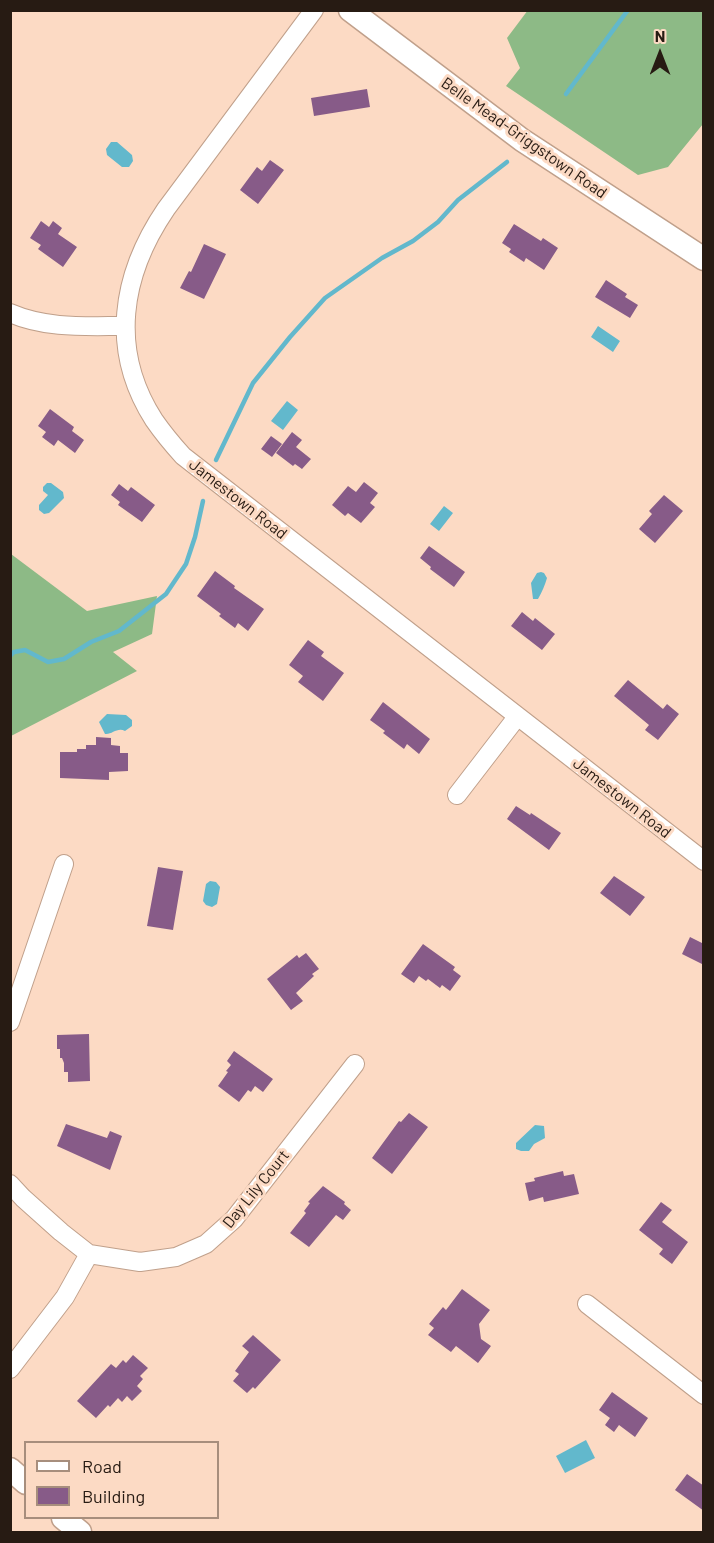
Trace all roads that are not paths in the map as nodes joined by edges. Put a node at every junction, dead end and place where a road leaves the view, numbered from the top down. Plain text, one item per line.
1 (314, 10) edge
2 (350, 10) edge
3 (704, 259) edge
4 (10, 314) edge
5 (125, 326) junction
6 (517, 717) junction
7 (457, 795) dead end
8 (704, 861) edge
9 (64, 864) dead end
10 (10, 1022) edge
11 (355, 1064) dead end
12 (10, 1184) edge
13 (89, 1254) junction
14 (587, 1304) dead end
15 (10, 1369) edge
16 (704, 1395) edge
17 (10, 1469) edge
18 (24, 1481) edge
19 (64, 1519) edge
20 (80, 1533) edge

1 - 5 street, Jamestown Road
2 - 3 street, Belle Mead-Griggstown Road
4 - 5 street
5 - 6 street, Jamestown Road
6 - 7 street
6 - 8 street, Jamestown Road
9 - 10 street
11 - 13 street, Day Lily Court
12 - 13 street
13 - 15 street
14 - 16 street
17 - 18 street
19 - 20 street

